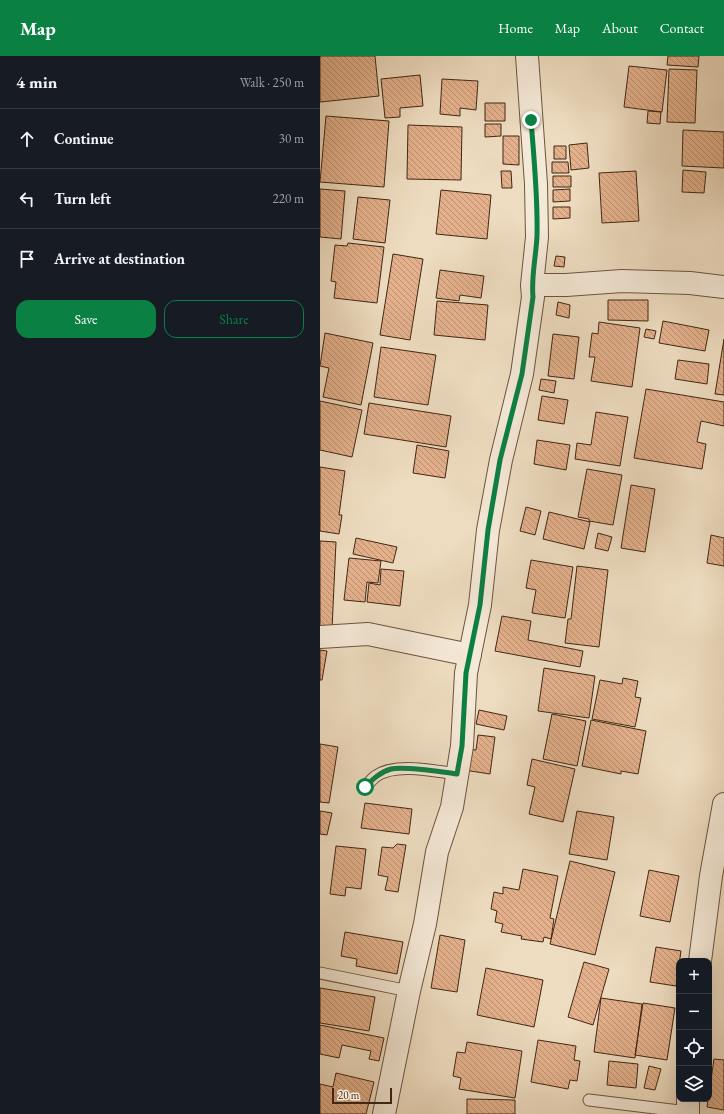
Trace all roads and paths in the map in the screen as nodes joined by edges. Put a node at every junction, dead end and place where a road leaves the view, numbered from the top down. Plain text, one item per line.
1 (527, 56) edge
2 (532, 285) junction
3 (724, 287) edge
4 (320, 637) edge
5 (470, 655) junction
6 (457, 774) junction
7 (365, 787) dead end
8 (724, 804) edge
9 (700, 958) edge
10 (320, 973) edge
11 (409, 991) junction
12 (589, 1100) dead end
13 (688, 1108) edge
14 (384, 1114) edge

1 - 2 street
2 - 3 street
2 - 5 street
4 - 5 street
5 - 6 street
6 - 7 lane
6 - 11 street
8 - 9 street
10 - 11 lane
11 - 14 street
12 - 13 lane

